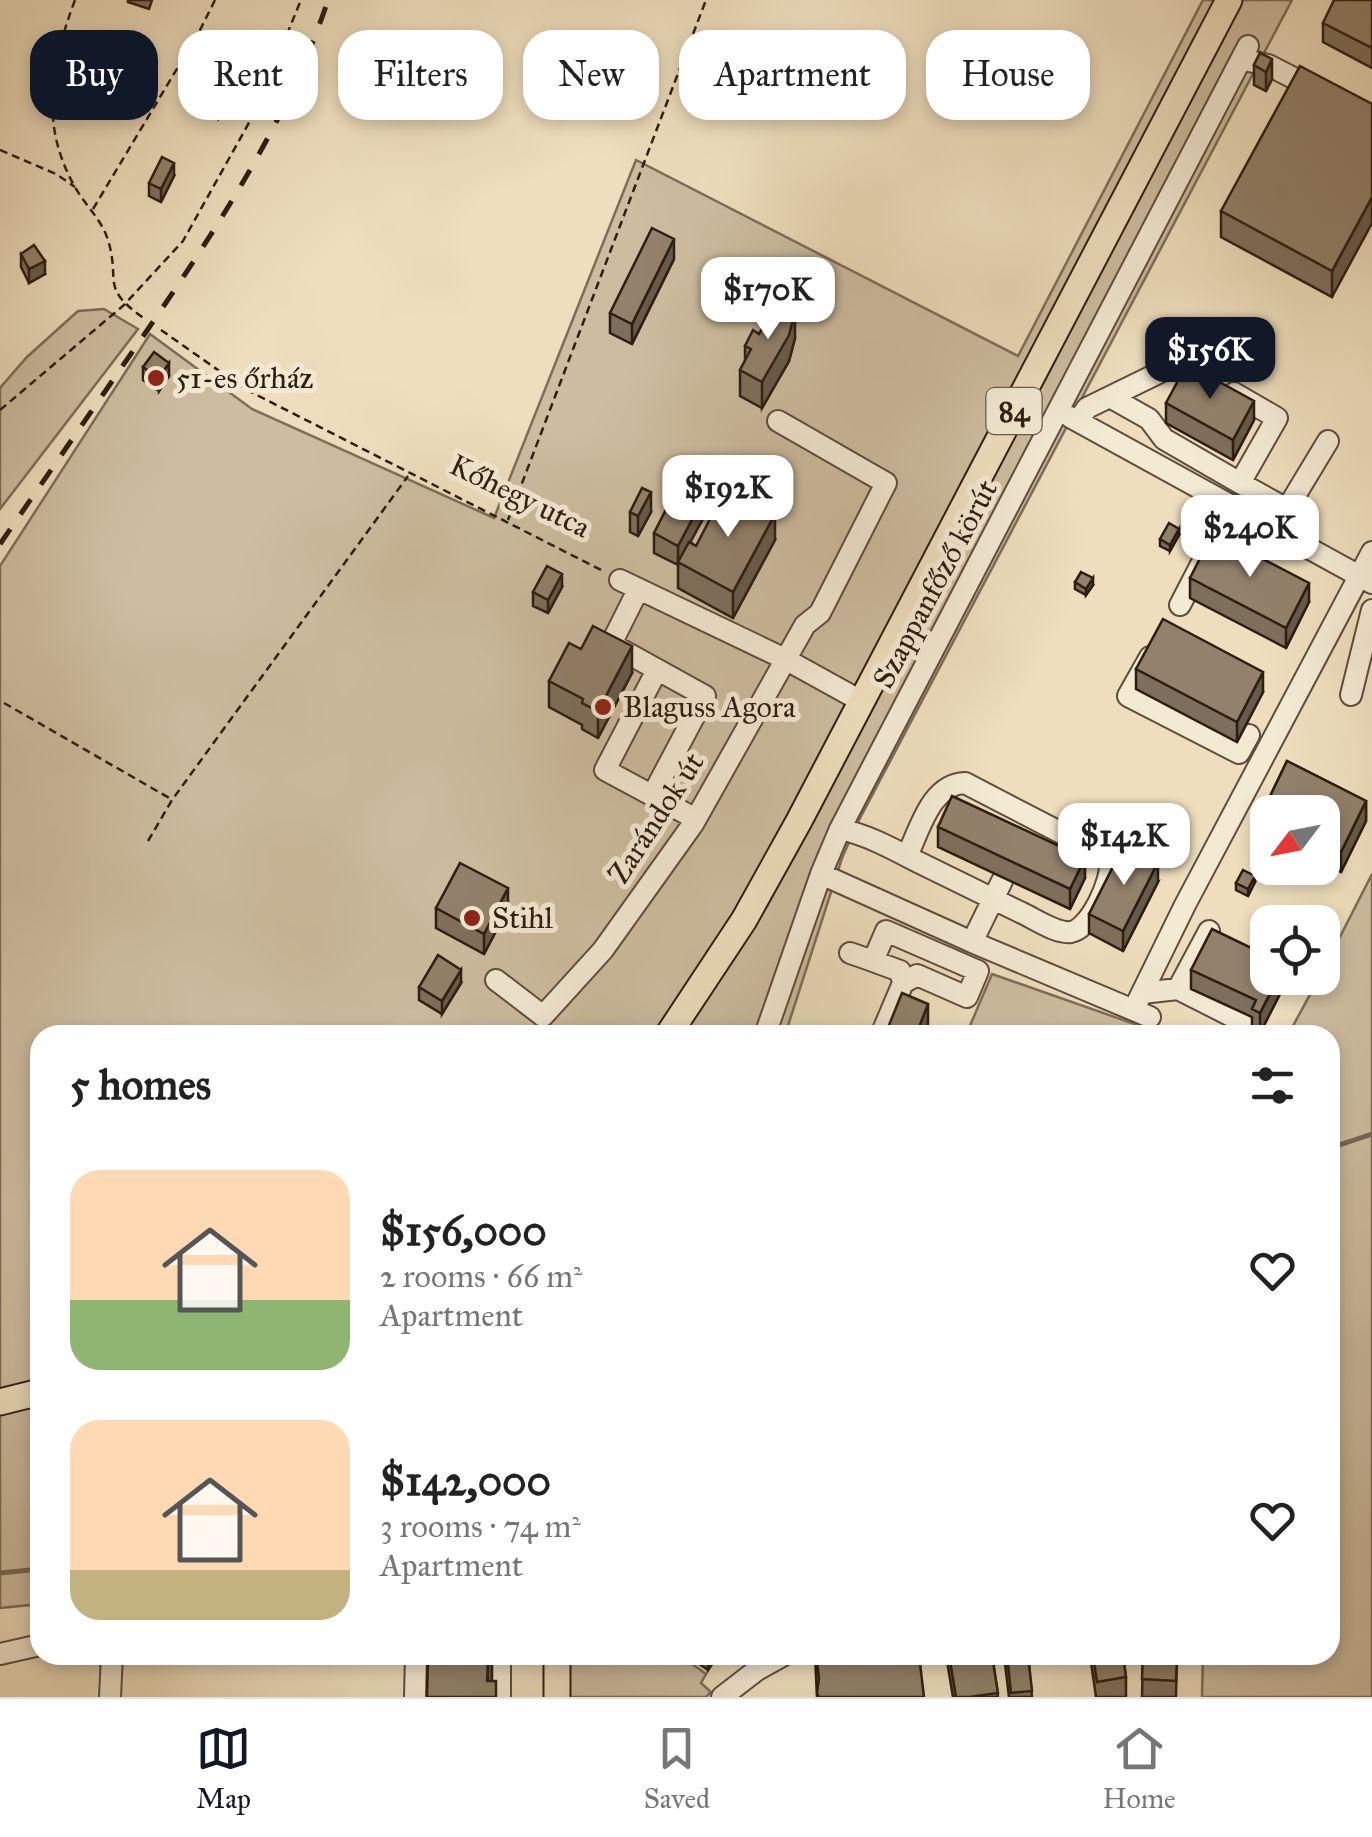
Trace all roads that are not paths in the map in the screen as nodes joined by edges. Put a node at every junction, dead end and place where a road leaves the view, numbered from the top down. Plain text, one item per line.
1 (1229, 0) edge
2 (1248, 46) dead end
3 (1238, 66) junction
4 (1337, 100) edge
5 (1110, 397) junction
6 (1059, 411) junction
7 (778, 421) dead end
8 (1078, 422) junction
9 (1328, 441) dead end
10 (1240, 483) junction
11 (1232, 505) junction
12 (1372, 552) edge
13 (1366, 580) edge
14 (1180, 605) dead end
15 (1372, 610) edge
16 (1162, 633) edge
17 (785, 659) junction
18 (657, 670) junction
19 (1352, 695) dead end
20 (862, 701) junction
21 (1265, 752) junction
22 (652, 796) junction
23 (696, 820) junction
24 (1037, 820) junction
25 (840, 829) junction
26 (1024, 843) edge
27 (907, 856) junction
28 (821, 874) junction
29 (997, 890) junction
30 (1209, 931) edge
31 (972, 942) junction
32 (850, 953) dead end
33 (873, 961) junction
34 (496, 980) dead end
35 (903, 983) junction
36 (1178, 989) junction
37 (1142, 1006) junction
38 (675, 1025) edge
39 (768, 1025) edge
40 (885, 1025) edge
41 (1249, 1025) edge
42 (30, 1394) edge
43 (0, 1402) edge
44 (30, 1647) edge
45 (0, 1654) edge
46 (112, 1665) edge
47 (416, 1665) edge
48 (500, 1665) edge
49 (557, 1665) edge
50 (763, 1665) edge
51 (110, 1697) edge
52 (415, 1697) edge
53 (500, 1697) edge
54 (556, 1697) edge
55 (722, 1697) edge

1 - 20 main road, 84
2 - 3 street, Szappanfőző körút
3 - 4 street
3 - 6 street, Szappanfőző körút
5 - 8 street
5 - 10 street
5 - 10 street
6 - 8 street
6 - 25 street, Szappanfőző körút
7 - 17 street, Zarándok út
8 - 11 street
9 - 10 street
11 - 13 street
11 - 14 street
12 - 13 street
13 - 21 street
15 - 19 street
16 - 21 street
17 - 18 street
17 - 20 street
17 - 23 street, Zarándok út
18 - 22 street
18 - 22 street
20 - 38 main road, 84
21 - 37 street
22 - 23 street
23 - 34 street, Zarándok út
24 - 26 street
24 - 27 street
24 - 29 street
25 - 27 street
25 - 28 street, Szappanfőző körút
27 - 29 street
28 - 31 street
28 - 39 street, Szappanfőző körút
29 - 31 street
30 - 36 street
31 - 37 street
32 - 33 street
33 - 35 street
33 - 35 street
35 - 40 street
36 - 37 street
36 - 41 street
42 - 43 main road
44 - 45 street
46 - 51 street
47 - 52 street
48 - 53 street
49 - 54 main road
50 - 55 street

